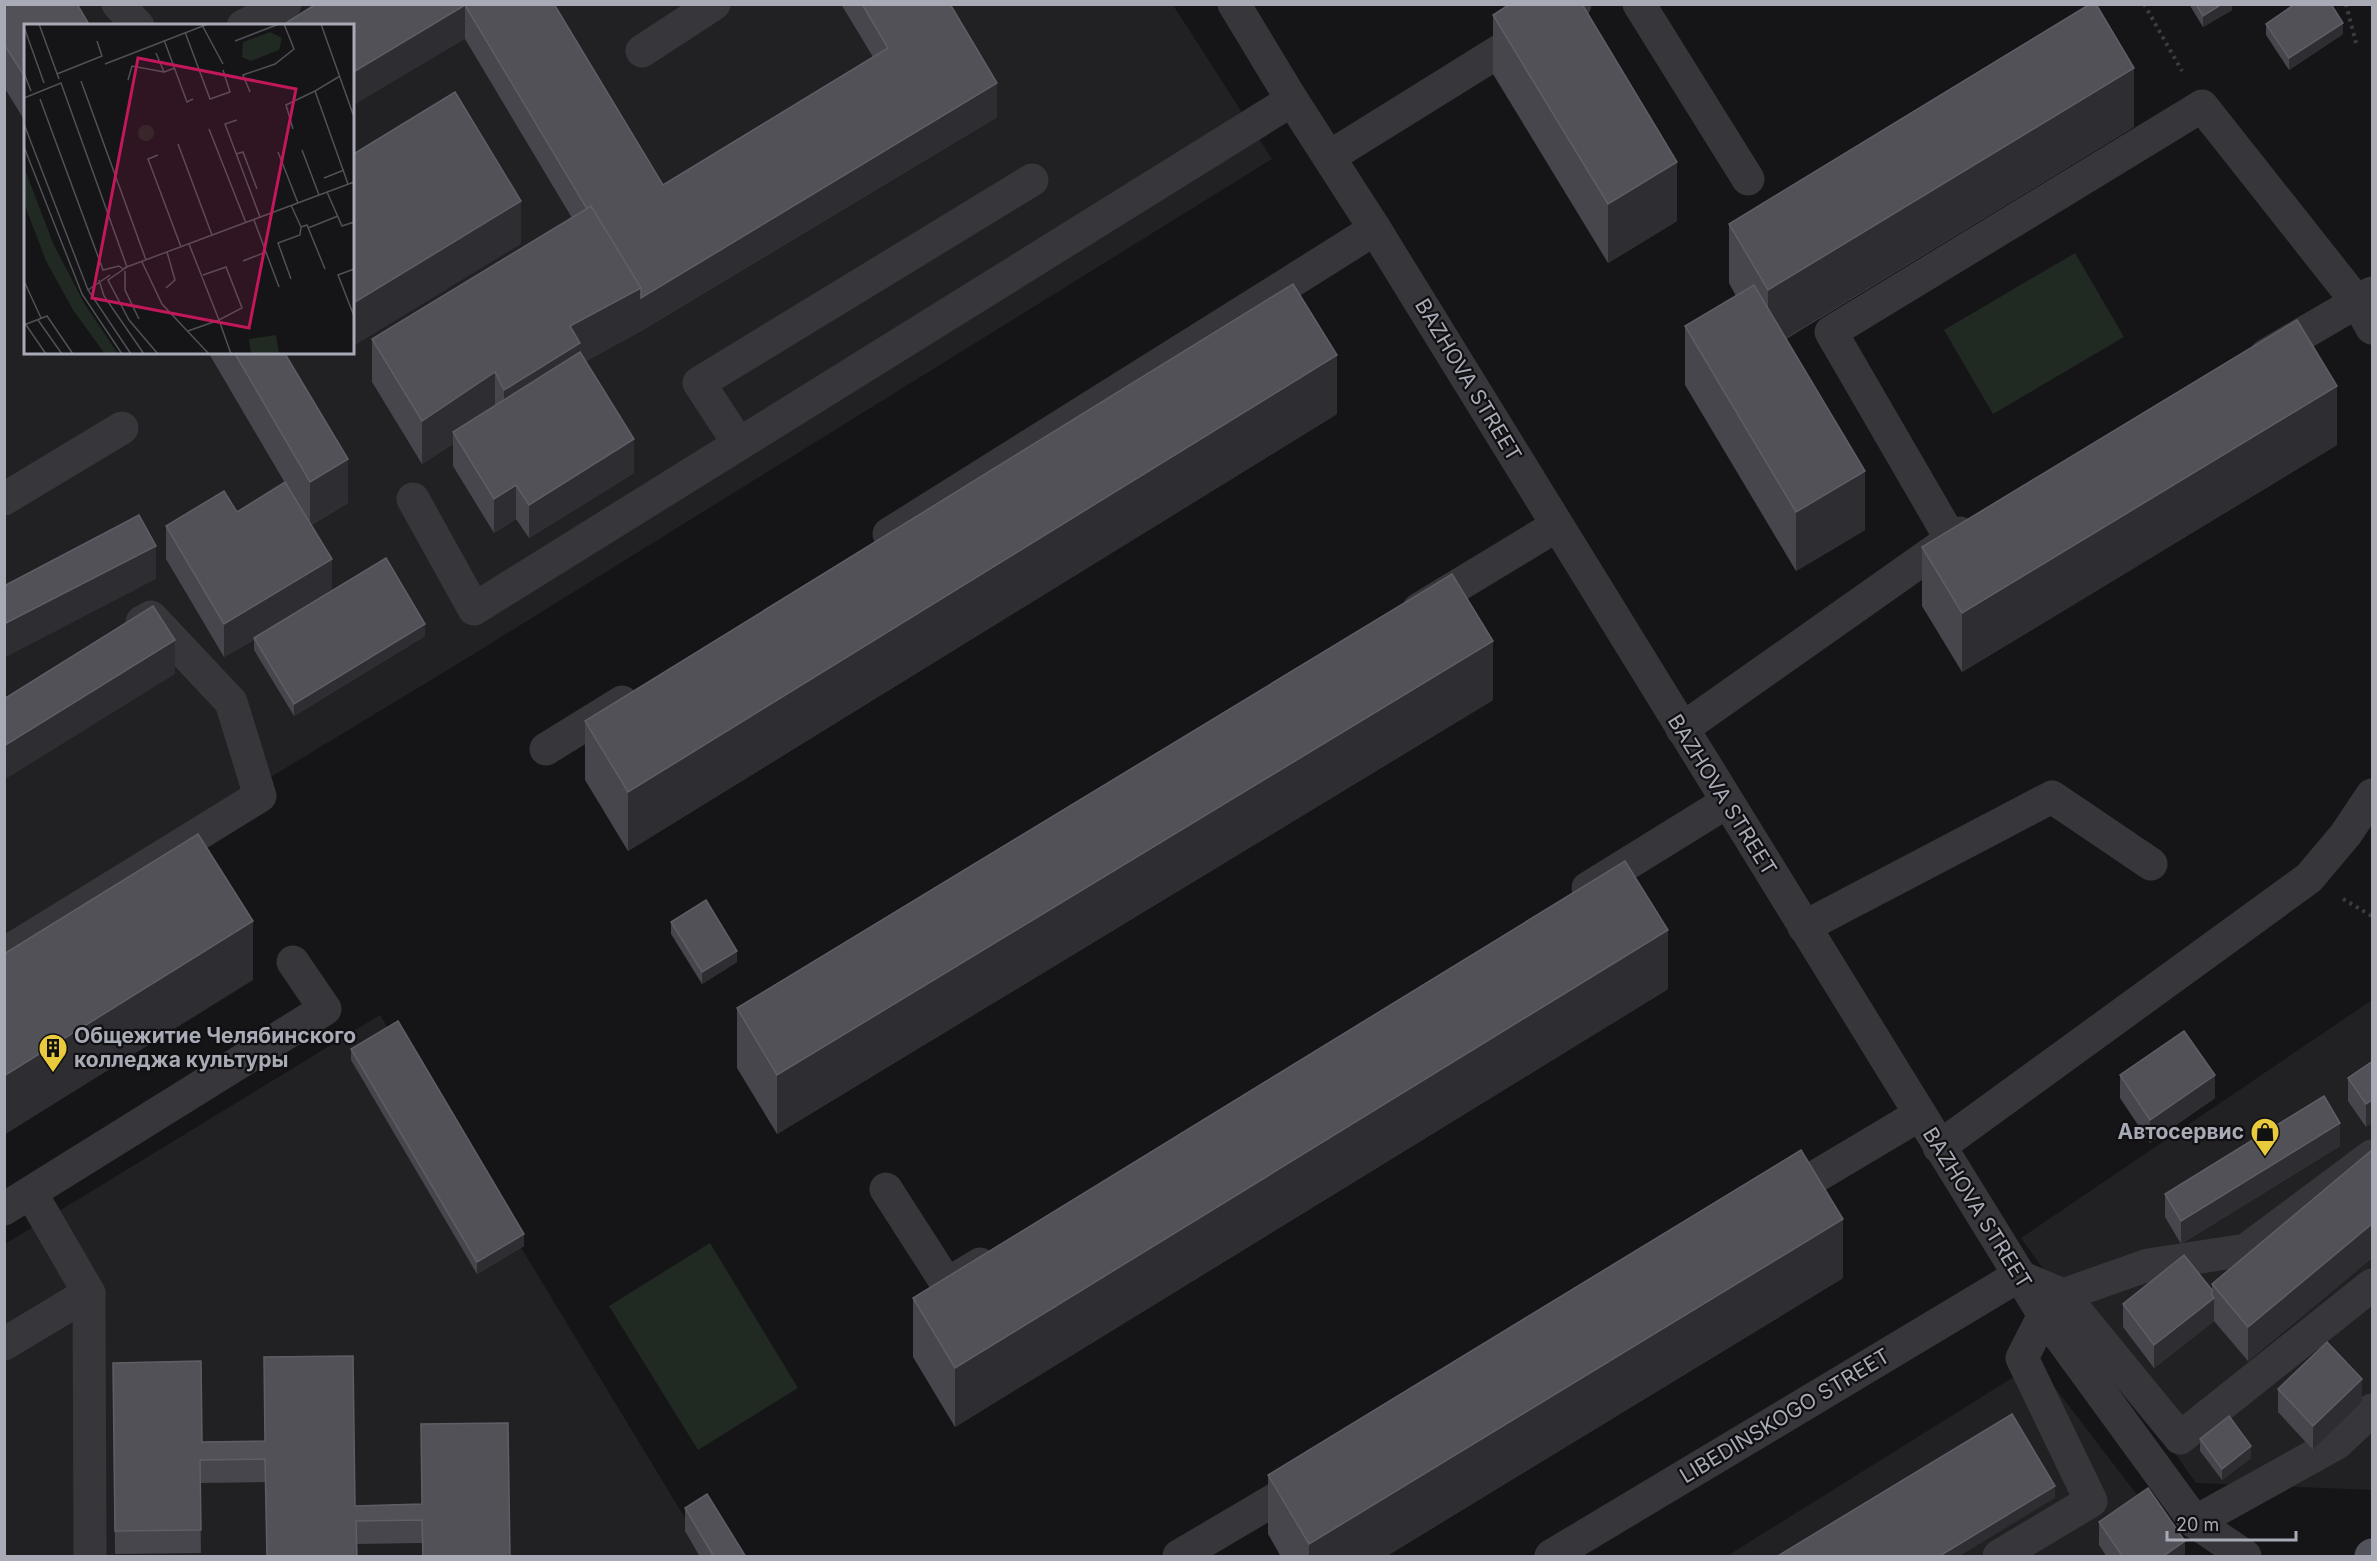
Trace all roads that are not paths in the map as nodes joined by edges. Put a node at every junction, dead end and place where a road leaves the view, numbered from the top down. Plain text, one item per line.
1 (118, 4) edge
2 (285, 4) edge
3 (714, 4) edge
4 (1234, 4) edge
5 (1575, 4) edge
6 (1640, 4) edge
7 (136, 24) edge
8 (247, 24) edge
9 (642, 51) dead end
10 (1292, 100) junction
11 (1329, 157) junction
12 (1749, 179) dead end
13 (1032, 180) dead end
14 (1376, 229) junction
15 (2367, 307) edge
16 (2245, 367) edge
17 (122, 428) dead end
18 (739, 444) junction
19 (4, 498) edge
20 (413, 499) dead end
21 (1982, 521) edge
22 (1556, 526) junction
23 (1951, 539) junction
24 (860, 552) edge
25 (1394, 624) edge
26 (112, 640) edge
27 (648, 686) edge
28 (1682, 729) junction
29 (546, 749) dead end
30 (2373, 795) edge
31 (1727, 802) junction
32 (2151, 864) dead end
33 (1565, 903) edge
34 (1804, 927) junction
35 (4, 954) edge
36 (293, 962) dead end
37 (1919, 1115) junction
38 (1940, 1147) junction
39 (2373, 1156) edge
40 (886, 1189) dead end
41 (18, 1201) edge
42 (1755, 1213) edge
43 (1008, 1247) edge
44 (2018, 1276) junction
45 (2373, 1285) edge
46 (89, 1293) junction
47 (2053, 1305) junction
48 (4, 1344) edge
49 (2373, 1410) edge
50 (1333, 1464) edge
51 (2195, 1522) junction
52 (90, 1557) edge
53 (1179, 1557) edge
54 (1551, 1557) edge
55 (1999, 1557) edge
56 (2245, 1557) edge

1 - 7 street
2 - 8 street
3 - 9 street
4 - 10 street, BAZHOVA STREET
5 - 11 street
6 - 12 street
10 - 11 street, BAZHOVA STREET
10 - 18 street
11 - 14 street, BAZHOVA STREET
13 - 18 street
14 - 22 street, BAZHOVA STREET
14 - 24 street
15 - 16 street
15 - 23 street
17 - 19 street
18 - 20 street
21 - 23 street
22 - 25 street
22 - 28 street, BAZHOVA STREET
23 - 28 street
26 - 35 street
27 - 29 street
28 - 31 street, BAZHOVA STREET
30 - 38 street
31 - 33 street
31 - 34 street, BAZHOVA STREET
32 - 34 street
34 - 37 street, BAZHOVA STREET
36 - 41 street
37 - 38 street, BAZHOVA STREET
37 - 42 street
38 - 44 street, BAZHOVA STREET
39 - 47 street
40 - 43 street
41 - 46 street
44 - 47 street, BAZHOVA STREET
44 - 54 street, LIBEDINSKOGO STREET
45 - 47 street
46 - 48 street
46 - 52 street
47 - 51 street, BAZHOVA STREET
47 - 55 street
49 - 51 street
50 - 53 street
51 - 56 street, BAZHOVA STREET

